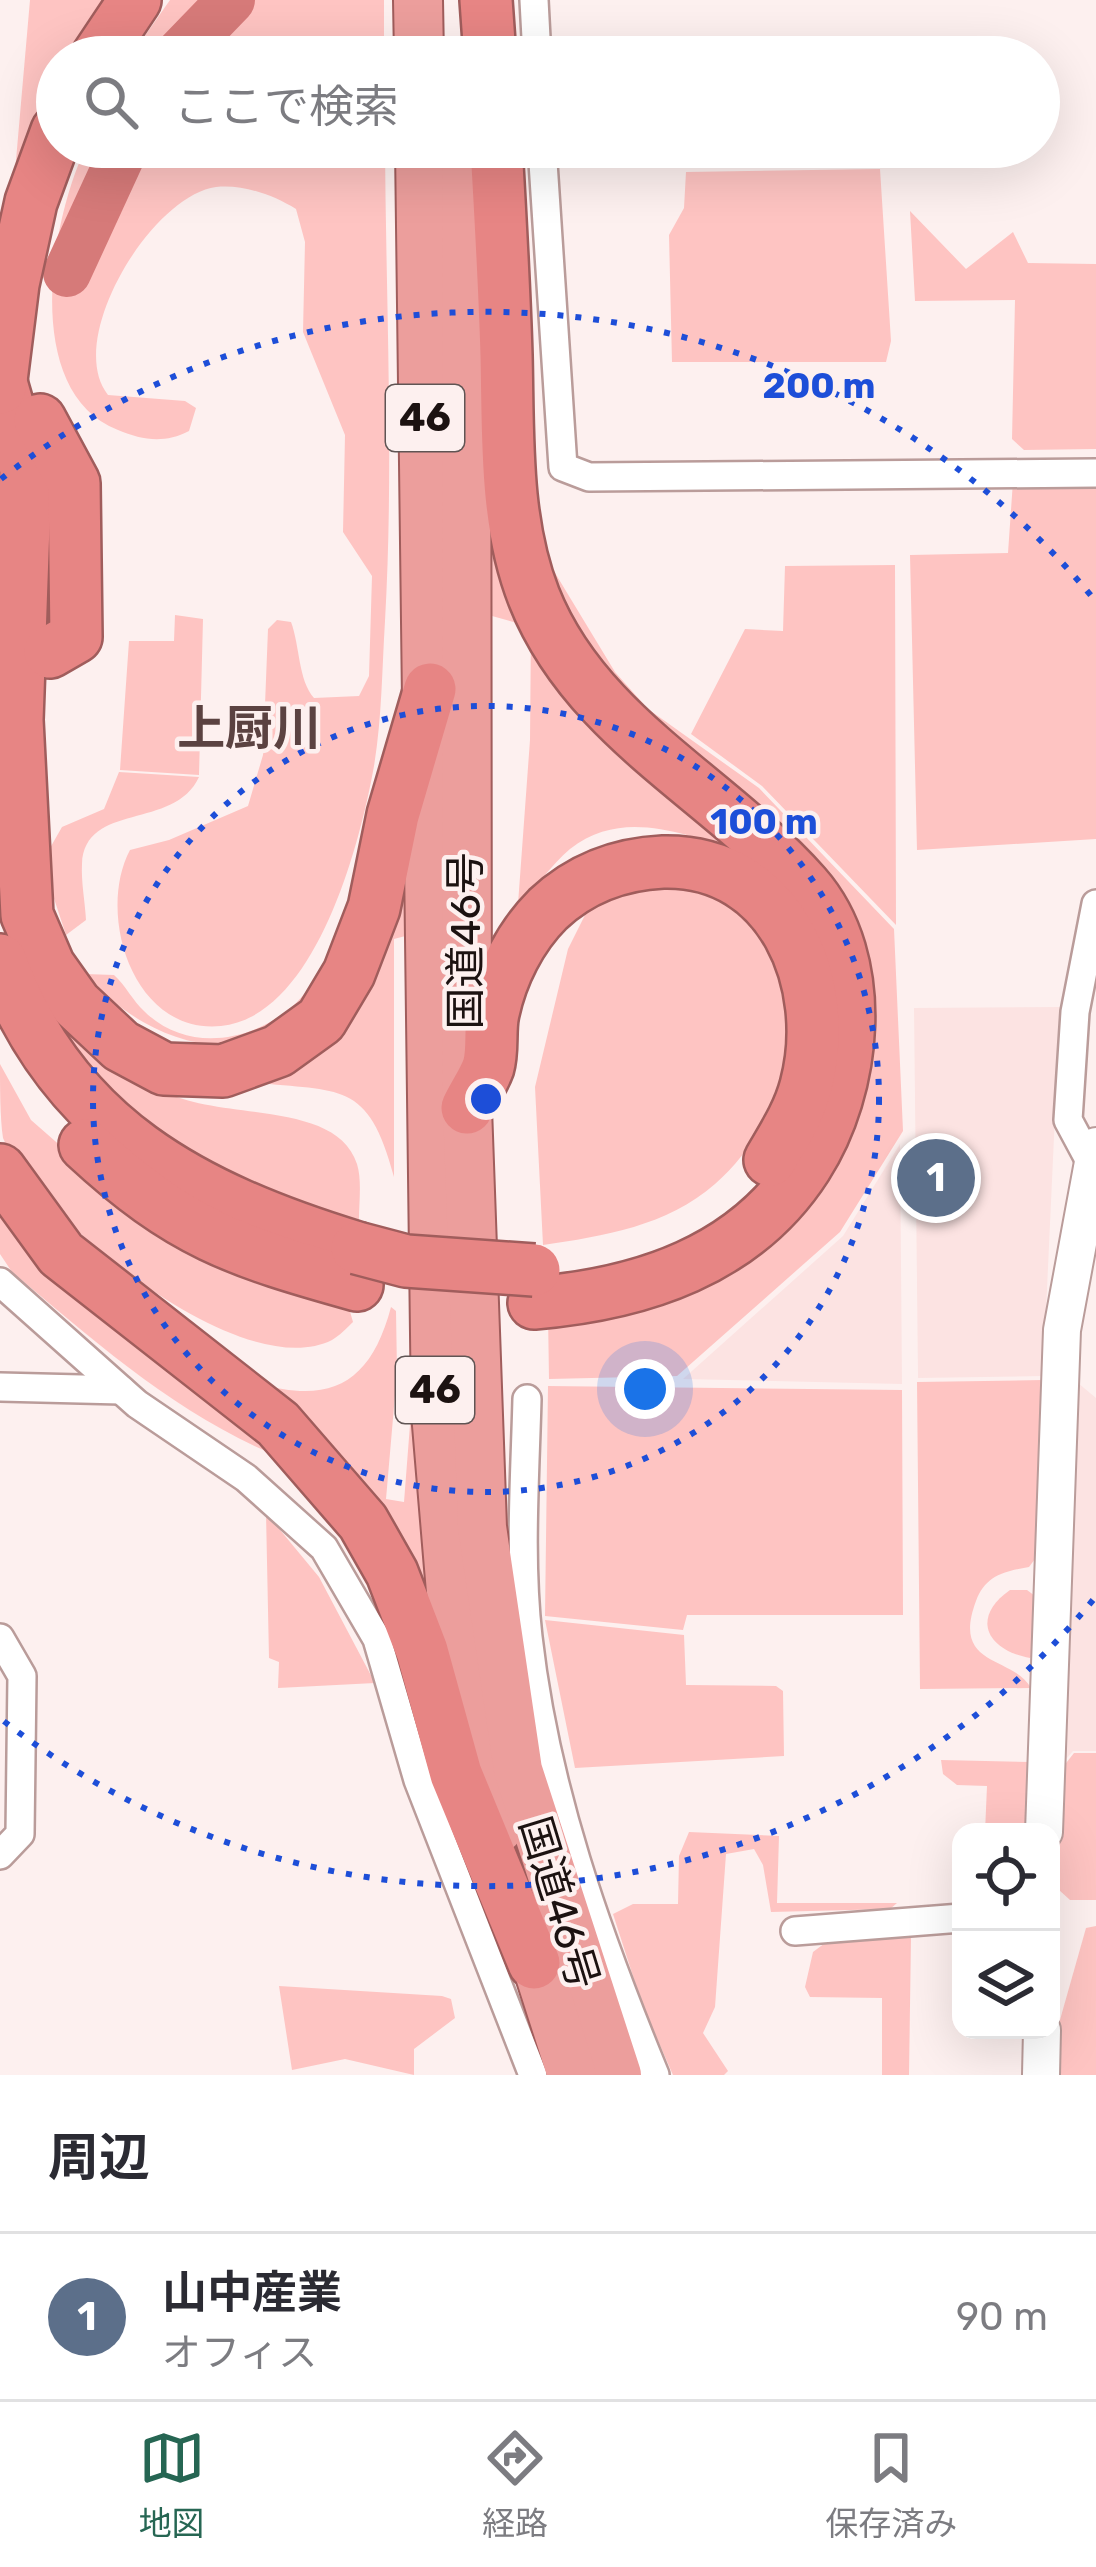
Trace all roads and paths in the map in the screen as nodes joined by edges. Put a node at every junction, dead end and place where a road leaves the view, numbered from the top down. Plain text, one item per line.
1 (135, 0) edge
2 (418, 0) edge
3 (466, 0) edge
4 (486, 0) edge
5 (534, 0) edge
6 (111, 36) edge
7 (419, 36) edge
8 (466, 36) edge
9 (489, 36) edge
10 (536, 36) edge
11 (43, 168) edge
12 (420, 168) edge
13 (466, 168) edge
14 (497, 168) edge
15 (543, 168) edge
16 (0, 384) edge
17 (1096, 473) edge
18 (430, 689) junction
19 (6, 713) edge
20 (1096, 904) edge
21 (0, 960) edge
22 (0, 1027) edge
23 (466, 1108) junction
24 (1093, 1154) edge
25 (0, 1170) edge
26 (357, 1267) junction
27 (0, 1282) edge
28 (534, 1286) junction
29 (0, 1388) edge
30 (122, 1390) junction
31 (527, 1399) dead end
32 (0, 1638) edge
33 (1044, 1823) edge
34 (0, 1855) edge
35 (952, 1919) edge
36 (795, 1931) dead end
37 (534, 1964) junction
38 (1042, 2039) edge
39 (533, 2075) edge
40 (572, 2075) edge
41 (617, 2075) edge
42 (655, 2075) edge
43 (1041, 2075) edge

1 - 6 highway
2 - 7 highway
3 - 8 highway
4 - 9 highway
5 - 10 street
11 - 16 highway
12 - 18 highway, 国道46号 / 46
13 - 23 highway, 国道46号 / 46
14 - 28 highway
15 - 17 street
16 - 19 highway
16 - 19 highway
18 - 19 highway
18 - 37 highway, 国道46号 / 46
20 - 24 street
21 - 26 highway
22 - 26 highway
23 - 28 highway
23 - 41 highway, 国道46号 / 46
24 - 33 street
25 - 37 highway
26 - 28 highway
27 - 30 street
29 - 30 street
30 - 39 street
31 - 42 street
32 - 34 street
35 - 36 street
37 - 40 highway, 国道46号 / 46
38 - 43 street

